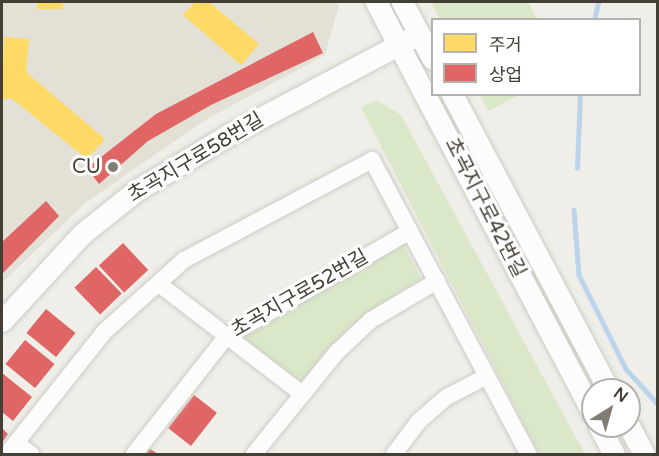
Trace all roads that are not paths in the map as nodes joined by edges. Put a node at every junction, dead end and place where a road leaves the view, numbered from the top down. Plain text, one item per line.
1 (376, 2) edge
2 (402, 2) edge
3 (419, 34) junction
4 (399, 45) junction
5 (431, 56) edge
6 (453, 96) edge
7 (410, 231) junction
8 (436, 282) junction
9 (159, 284) junction
10 (2, 321) edge
11 (226, 338) junction
12 (487, 376) junction
13 (603, 378) edge
14 (581, 391) edge
15 (301, 393) junction
16 (605, 438) edge
17 (635, 438) edge
18 (12, 449) edge
19 (31, 454) edge
20 (134, 454) edge
21 (254, 454) edge
22 (394, 454) edge
23 (528, 454) edge
24 (614, 454) edge
25 (644, 454) edge

1 - 4 street, 초곡지구로42번길
2 - 3 street
3 - 4 street, 초곡지구로58번길
3 - 5 street
4 - 10 street, 초곡지구로58번길
4 - 14 street, 초곡지구로42번길
6 - 13 street, 초곡지구로42번길
7 - 8 street
7 - 9 street
7 - 11 street, 초곡지구로52번길
8 - 12 street
8 - 15 street
9 - 11 street
9 - 18 street
11 - 15 street
11 - 20 street, 초곡지구로52번길
12 - 22 street
12 - 23 street
15 - 21 street
16 - 24 street
17 - 25 street
18 - 19 street

